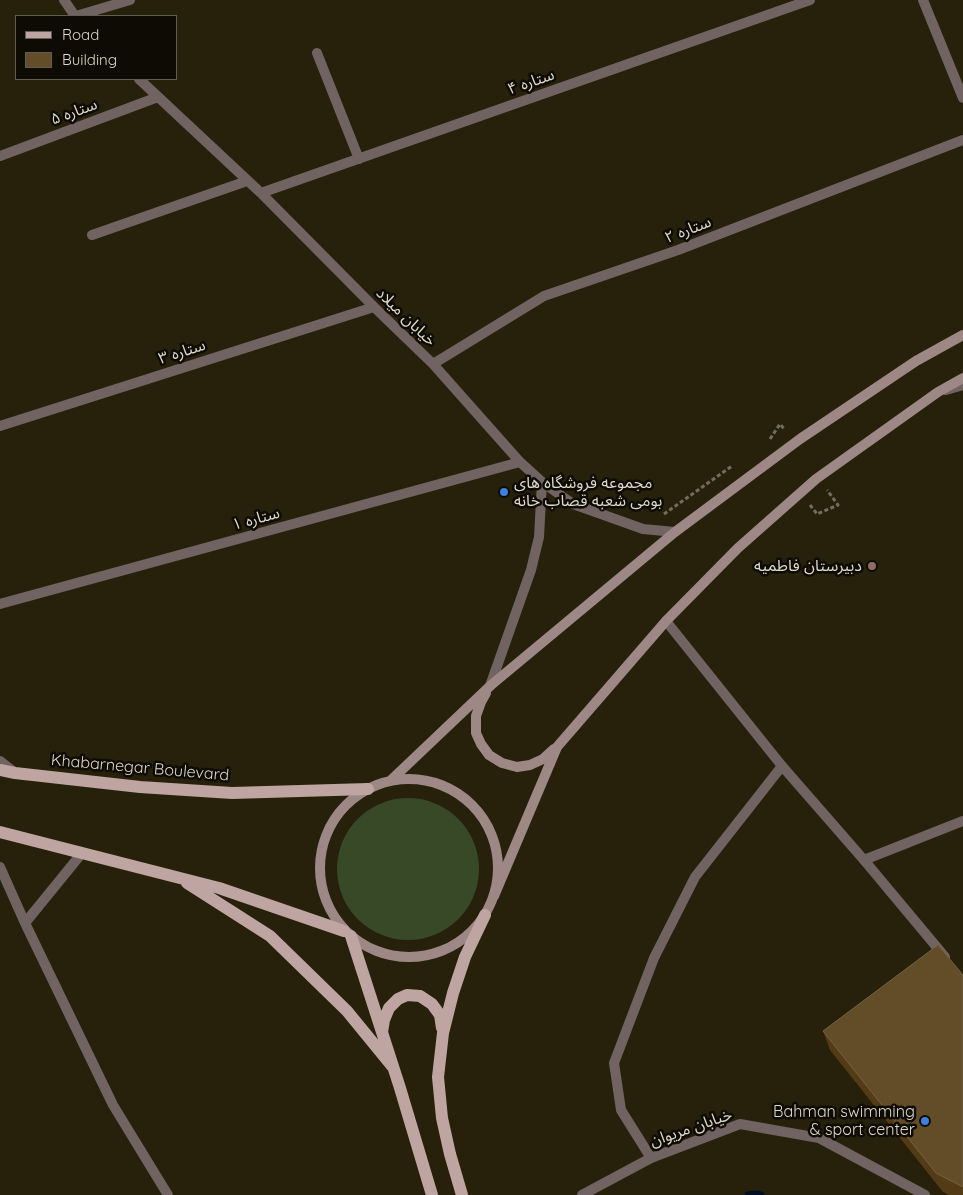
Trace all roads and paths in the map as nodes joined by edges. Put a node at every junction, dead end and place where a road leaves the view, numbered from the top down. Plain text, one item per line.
1 (64, 0) edge
2 (130, 0) edge
3 (810, 0) edge
4 (923, 0) edge
5 (75, 15) edge
6 (79, 15) edge
7 (317, 53) dead end
8 (140, 80) edge
9 (158, 97) junction
10 (963, 98) edge
11 (963, 140) edge
12 (0, 156) edge
13 (359, 159) junction
14 (247, 181) junction
15 (261, 193) junction
16 (92, 235) dead end
17 (374, 307) junction
18 (963, 335) edge
19 (433, 364) junction
20 (963, 378) edge
21 (963, 385) edge
22 (938, 392) junction
23 (780, 424) dead end
24 (0, 426) edge
25 (763, 444) dead end
26 (739, 461) dead end
27 (520, 462) junction
28 (542, 482) junction
29 (838, 506) dead end
30 (817, 514) dead end
31 (643, 529) junction
32 (675, 532) junction
33 (0, 604) edge
34 (666, 621) junction
35 (490, 686) junction
36 (557, 747) junction
37 (0, 761) edge
38 (782, 766) junction
39 (0, 770) edge
40 (15, 773) junction
41 (390, 781) junction
42 (368, 789) junction
43 (963, 821) edge
44 (0, 832) edge
45 (82, 853) junction
46 (864, 860) junction
47 (0, 867) edge
48 (176, 877) junction
49 (494, 896) junction
50 (485, 915) junction
51 (25, 923) junction
52 (347, 933) junction
53 (951, 964) edge
54 (442, 1033) junction
55 (382, 1034) junction
56 (392, 1066) junction
57 (651, 1158) junction
58 (168, 1195) edge
59 (432, 1195) edge
60 (462, 1195) edge
61 (582, 1195) edge
62 (925, 1195) edge

1 - 5 street
2 - 6 street
3 - 13 street, ستاره ۴
4 - 10 street
7 - 13 street
8 - 9 street, خیابان میلاد
9 - 12 street, ستاره ۵
9 - 14 street, خیابان میلاد
11 - 19 street, ستاره ۲
13 - 15 street, ستاره ۴
14 - 15 street, خیابان میلاد
14 - 16 street
15 - 17 street, خیابان میلاد
17 - 19 street, خیابان میلاد
17 - 24 street, ستاره ۳
18 - 32 main road
19 - 27 street, خیابان میلاد
20 - 22 main road
21 - 22 street
22 - 34 main road
23 - 25 path
26 - 31 path
27 - 28 street, خیابان میلاد
27 - 33 street, ستاره ۱
28 - 31 street, خیابان میلاد
28 - 35 street
29 - 30 path
31 - 32 street, خیابان میلاد
32 - 35 main road
34 - 36 main road
34 - 38 street
35 - 36 main road
35 - 41 main road
36 - 49 main road
37 - 40 street
38 - 46 street
38 - 57 street
39 - 40 main road, Khabarnegar Boulevard
40 - 42 main road, Khabarnegar Boulevard
41 - 42 main road
41 - 49 main road
42 - 52 main road
43 - 46 street
44 - 45 main road
45 - 48 main road
45 - 51 street
46 - 53 street
47 - 51 street
48 - 52 main road
48 - 56 main road
49 - 50 main road
50 - 52 main road
50 - 54 main road
51 - 58 street
52 - 55 main road
54 - 55 main road
54 - 60 main road
55 - 56 main road
56 - 59 main road
57 - 61 street, خیابان مریوان
57 - 62 street, خیابان مریوان

